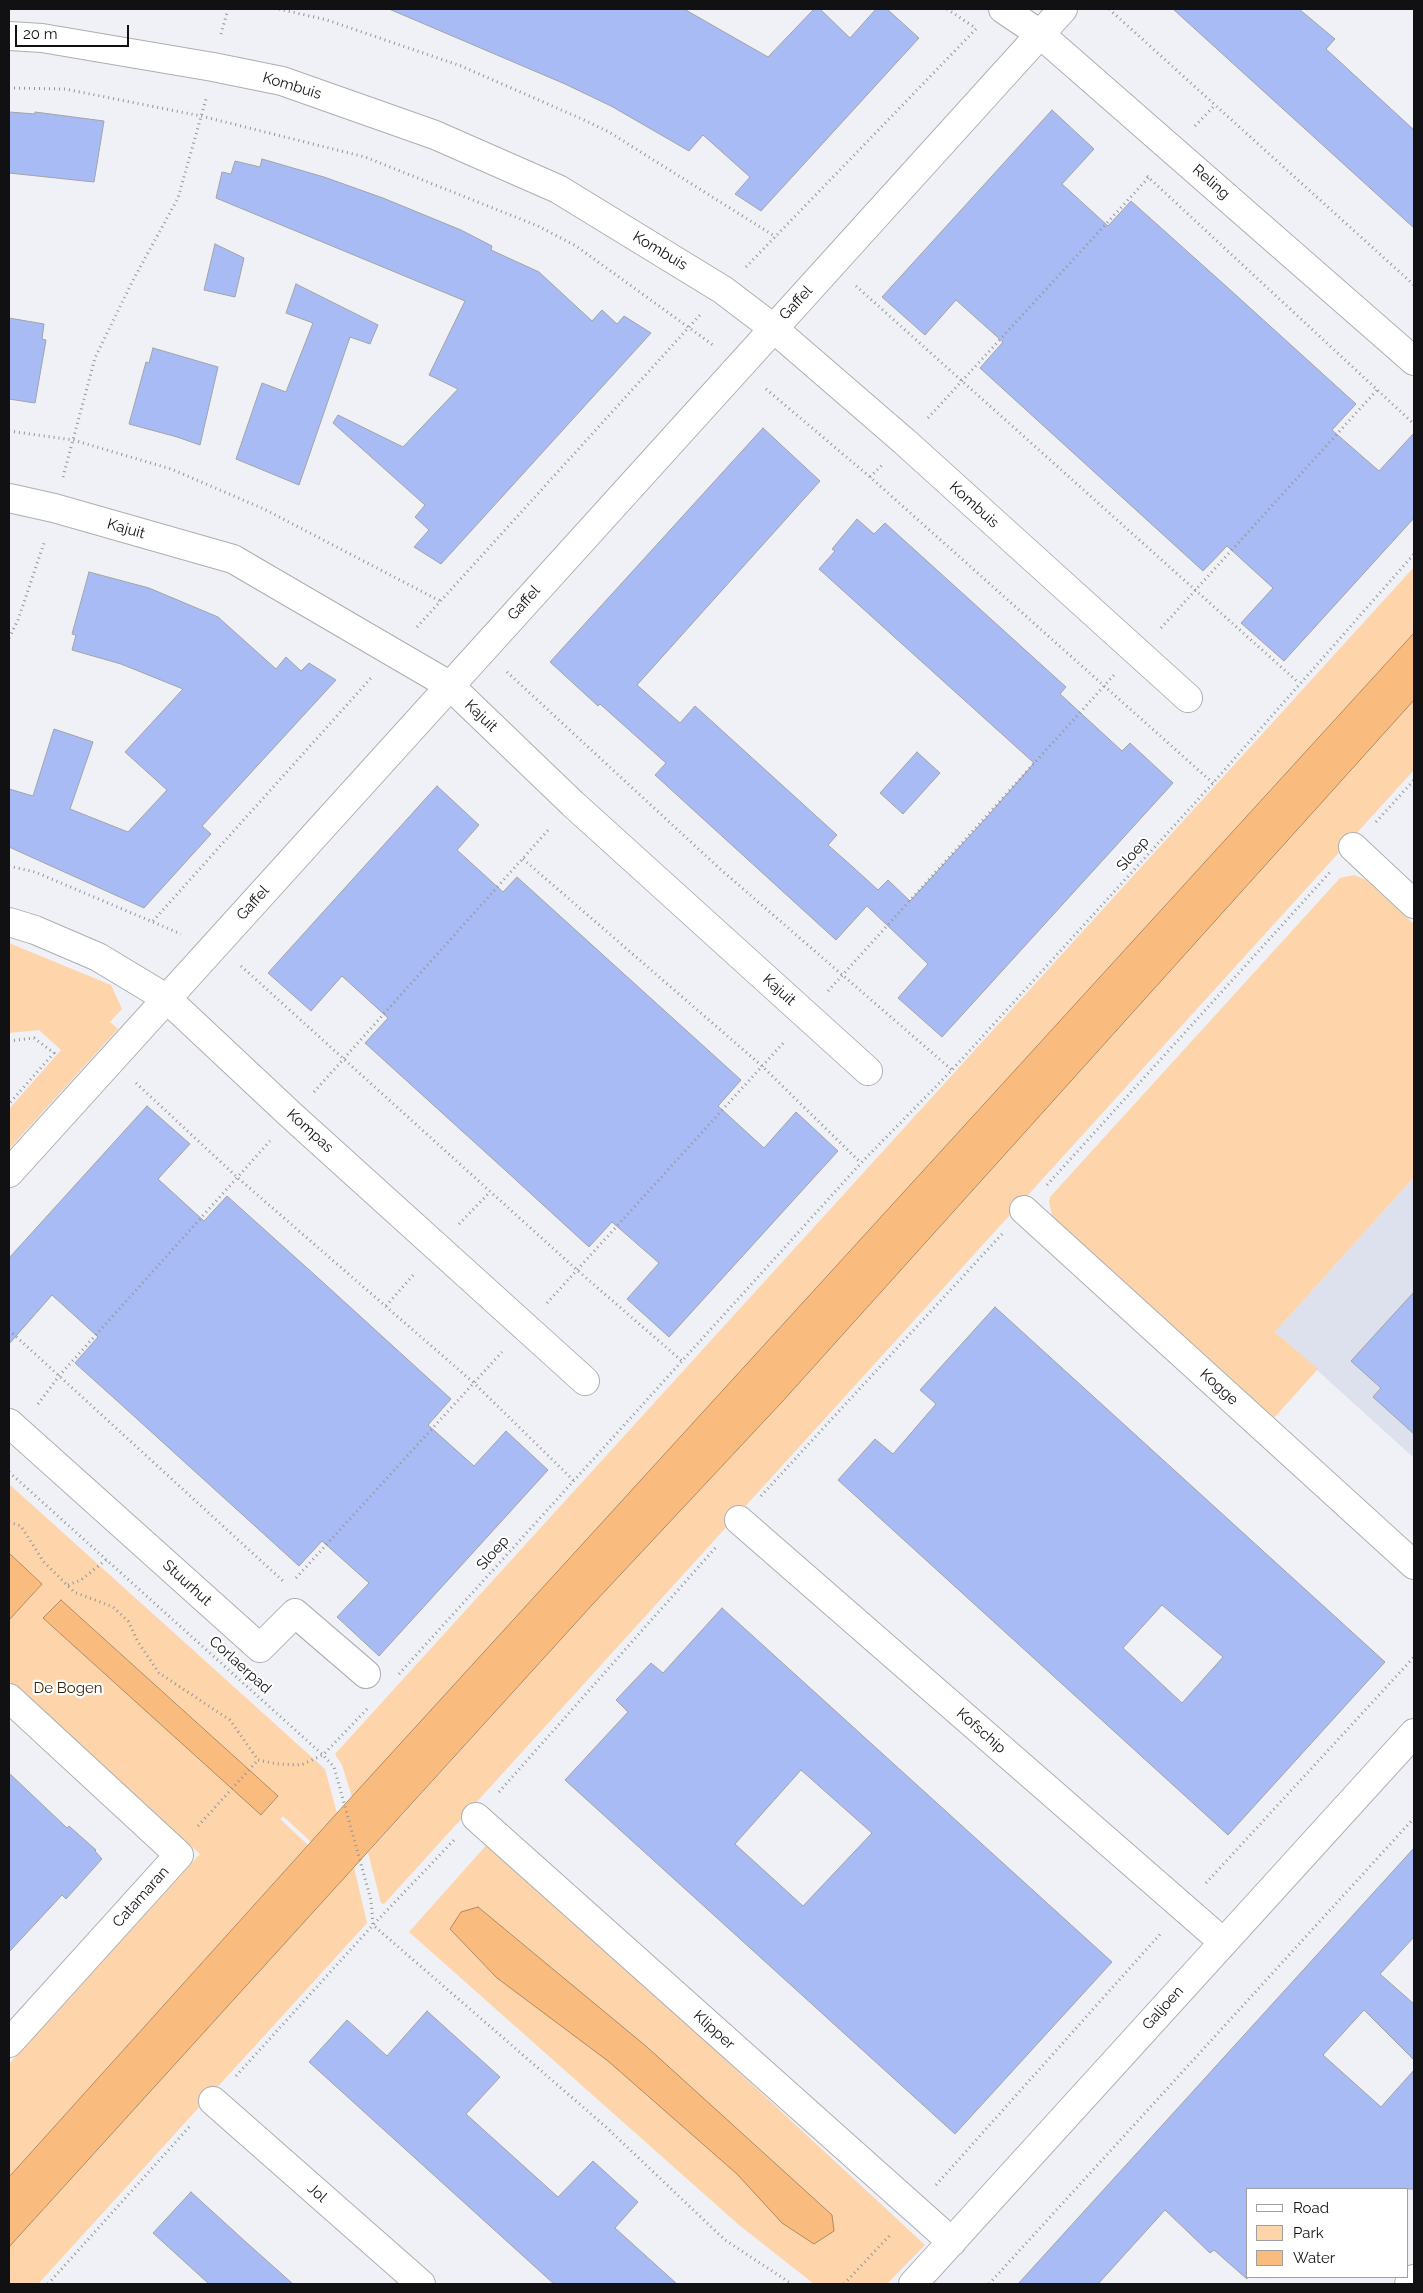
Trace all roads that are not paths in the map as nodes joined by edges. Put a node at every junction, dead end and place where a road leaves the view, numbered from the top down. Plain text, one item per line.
1 (1063, 9) edge
2 (993, 15) edge
3 (1040, 34) junction
4 (9, 36) edge
5 (773, 328) junction
6 (1414, 361) edge
7 (9, 498) edge
8 (449, 686) junction
9 (1188, 698) dead end
10 (1353, 847) dead end
11 (1414, 904) edge
12 (9, 922) edge
13 (166, 998) junction
14 (868, 1071) dead end
15 (9, 1173) edge
16 (1024, 1210) dead end
17 (585, 1381) dead end
18 (9, 1423) edge
19 (740, 1520) dead end
20 (1414, 1565) edge
21 (366, 1674) dead end
22 (9, 1698) edge
23 (1414, 1733) edge
24 (476, 1817) dead end
25 (1223, 1942) junction
26 (9, 2043) edge
27 (213, 2101) dead end
28 (952, 2242) junction
29 (1414, 2279) edge
30 (421, 2284) edge
31 (913, 2284) edge
32 (1410, 2284) edge

1 - 3 street, Gaffel
2 - 3 street, Reling
3 - 5 street, Gaffel
3 - 6 street, Reling
4 - 5 street, Kombuis
5 - 8 street, Gaffel
5 - 9 street, Kombuis
7 - 8 street, Kajuit
8 - 13 street, Gaffel
8 - 14 street, Kajuit
10 - 11 street
12 - 13 street, Kompas
13 - 15 street, Gaffel
13 - 17 street, Kompas
16 - 20 street, Kogge
18 - 21 street, Stuurhut
19 - 25 street, Kofschip
22 - 26 street, Catamaran
23 - 25 street, Galjoen
24 - 28 street, Klipper
25 - 28 street, Galjoen
27 - 30 street, Jol
28 - 31 street, Galjoen
29 - 32 street

